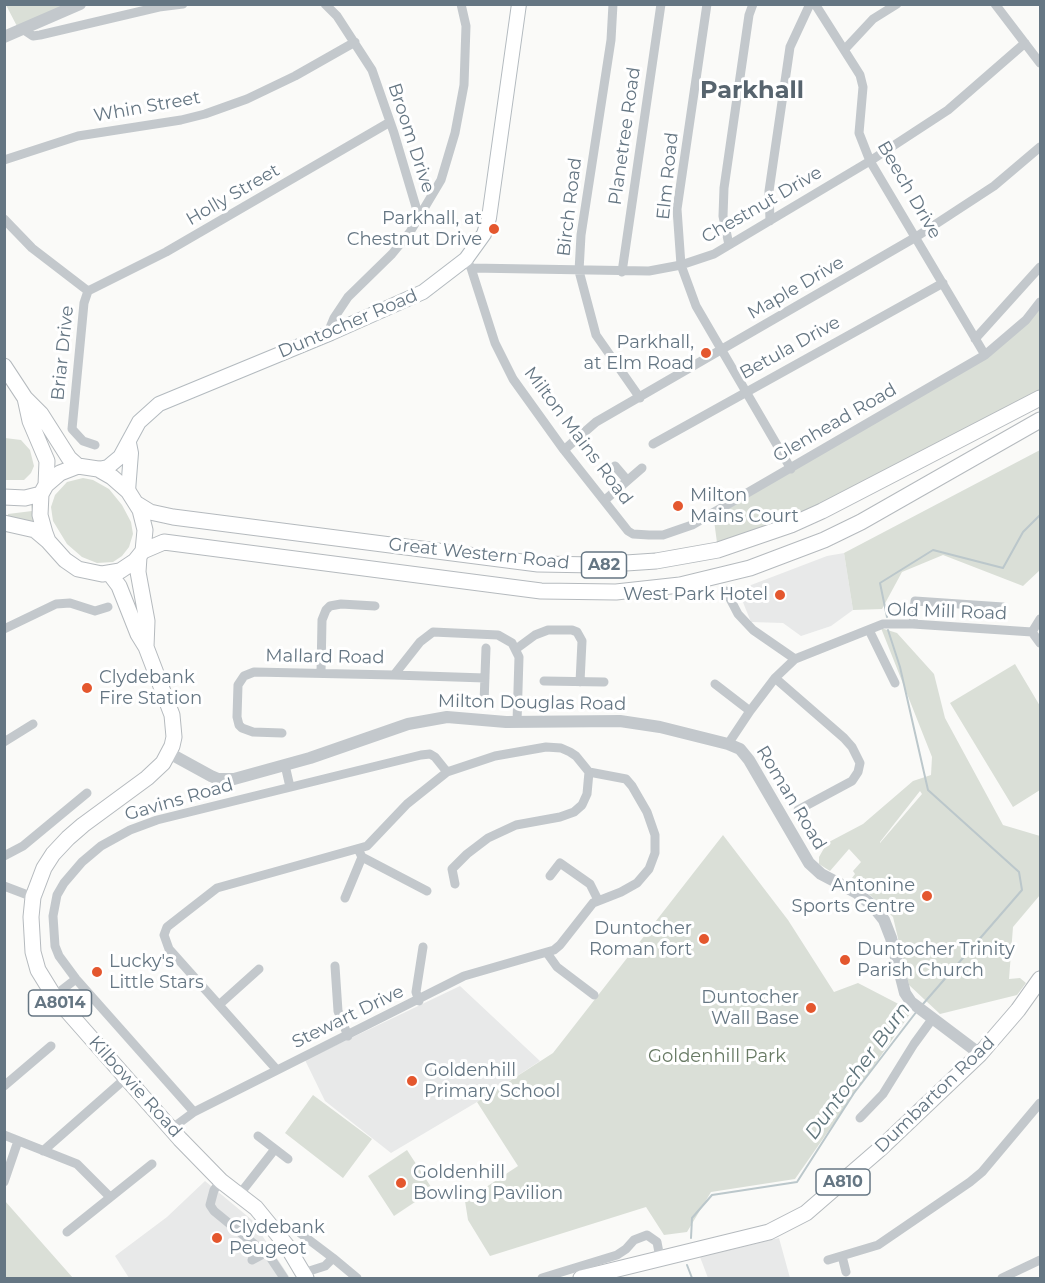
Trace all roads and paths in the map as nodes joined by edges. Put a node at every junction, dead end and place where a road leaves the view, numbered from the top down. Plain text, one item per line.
1 (80, 4) edge
2 (183, 4) edge
3 (325, 4) edge
4 (461, 4) edge
5 (519, 4) edge
6 (613, 4) edge
7 (661, 4) edge
8 (707, 4) edge
9 (753, 4) edge
10 (810, 4) edge
11 (815, 4) edge
12 (897, 4) edge
13 (995, 4) edge
14 (24, 30) junction
15 (4, 37) edge
16 (356, 42) junction
17 (1025, 43) junction
18 (845, 49) junction
19 (1041, 63) edge
20 (390, 122) junction
21 (1041, 147) edge
22 (4, 160) edge
23 (870, 161) junction
24 (419, 218) junction
25 (4, 219) edge
26 (770, 221) junction
27 (916, 237) junction
28 (729, 245) junction
29 (469, 263) junction
30 (681, 265) junction
31 (1041, 267) edge
32 (579, 271) junction
33 (622, 272) junction
34 (943, 283) junction
35 (88, 291) junction
36 (1041, 302) edge
37 (327, 335) junction
38 (975, 339) junction
39 (722, 351) junction
40 (985, 355) junction
41 (4, 366) edge
42 (746, 391) junction
43 (25, 398) junction
44 (640, 398) junction
45 (1041, 398) edge
46 (1041, 420) edge
47 (129, 443) junction
48 (653, 444) dead end
49 (95, 445) dead end
50 (564, 450) junction
51 (78, 466) junction
52 (615, 466) dead end
53 (642, 468) dead end
54 (98, 469) junction
55 (791, 469) junction
56 (627, 480) junction
57 (44, 489) junction
58 (128, 491) junction
59 (4, 497) edge
60 (604, 500) junction
61 (137, 504) junction
62 (4, 523) edge
63 (628, 531) joint
64 (48, 541) junction
65 (141, 554) junction
66 (110, 574) junction
67 (726, 591) dead end
68 (375, 606) dead end
69 (108, 607) dead end
70 (1003, 607) dead end
71 (1041, 619) edge
72 (913, 624) junction
73 (4, 629) edge
74 (869, 630) junction
75 (1032, 632) junction
76 (1041, 643) edge
77 (146, 647) junction
78 (486, 648) dead end
79 (516, 649) junction
80 (795, 658) junction
81 (321, 674) junction
82 (394, 675) junction
83 (485, 678) junction
84 (776, 678) junction
85 (544, 681) dead end
86 (580, 682) junction
87 (604, 682) dead end
88 (895, 683) dead end
89 (715, 684) dead end
90 (484, 703) dead end
91 (750, 711) junction
92 (517, 722) junction
93 (33, 724) dead end
94 (282, 733) dead end
95 (4, 742) edge
96 (728, 744) junction
97 (169, 753) junction
98 (285, 765) junction
99 (589, 771) junction
100 (447, 772) junction
101 (290, 787) junction
102 (87, 793) dead end
103 (798, 810) dead end
104 (357, 852) junction
105 (4, 856) edge
106 (550, 876) dead end
107 (5, 884) edge
108 (455, 884) dead end
109 (427, 891) dead end
110 (33, 897) junction
111 (345, 898) dead end
112 (598, 900) junction
113 (423, 947) dead end
114 (547, 953) junction
115 (335, 966) dead end
116 (259, 969) dead end
117 (76, 979) junction
118 (1041, 979) edge
119 (594, 995) dead end
120 (54, 996) junction
121 (419, 1001) junction
122 (220, 1004) junction
123 (931, 1017) junction
124 (348, 1036) junction
125 (51, 1046) dead end
126 (980, 1054) junction
127 (277, 1070) junction
128 (126, 1078) junction
129 (4, 1086) edge
130 (1041, 1103) edge
131 (194, 1112) junction
132 (860, 1118) dead end
133 (171, 1129) junction
134 (4, 1135) edge
135 (258, 1136) dead end
136 (18, 1141) junction
137 (275, 1149) junction
138 (43, 1151) junction
139 (288, 1159) dead end
140 (152, 1164) dead end
141 (222, 1181) junction
142 (4, 1182) edge
143 (240, 1195) junction
144 (110, 1197) junction
145 (67, 1232) dead end
146 (300, 1233) dead end
147 (265, 1253) junction
148 (842, 1256) junction
149 (333, 1258) junction
150 (660, 1258) junction
151 (252, 1260) dead end
152 (828, 1260) dead end
153 (1041, 1260) edge
154 (1021, 1269) junction
155 (846, 1272) dead end
156 (304, 1277) edge
157 (284, 1278) edge
158 (357, 1278) edge
159 (542, 1278) edge
160 (581, 1278) edge
161 (1002, 1278) edge
162 (1026, 1278) edge

1 - 14 street
2 - 14 street
3 - 16 street, Broom Drive
4 - 24 street
5 - 29 main road, Duntocher Road
6 - 32 street, Birch Road
7 - 33 street, Planetree Road
8 - 30 street, Elm Road
9 - 28 street
10 - 26 street
11 - 18 street, Beech Drive
12 - 18 street
13 - 17 street
14 - 15 street
16 - 20 street, Broom Drive
16 - 22 street, Whin Street
17 - 19 street
17 - 23 street, Chestnut Drive
18 - 23 street, Beech Drive
20 - 24 street, Broom Drive
20 - 35 street, Holly Street
21 - 27 street, Maple Drive
23 - 26 street, Chestnut Drive
23 - 27 street, Beech Drive
24 - 37 street, Broom Drive
25 - 35 street, Briar Drive
26 - 28 street, Chestnut Drive
27 - 34 street, Beech Drive
27 - 39 street, Maple Drive
28 - 30 street, Chestnut Drive
29 - 32 street, Chestnut Drive
29 - 37 main road, Duntocher Road
29 - 50 street, Milton Mains Road
30 - 33 street, Chestnut Drive
30 - 39 street, Elm Road
31 - 38 street
32 - 33 street, Chestnut Drive
32 - 44 street, Birch Road
34 - 38 street, Beech Drive
34 - 42 street, Betula Drive
35 - 49 street, Briar Drive
36 - 40 street, Glenhead Road
37 - 47 main road, Duntocher Road
38 - 40 street, Beech Drive
39 - 42 street, Elm Road
39 - 44 street, Maple Drive
40 - 55 street, Glenhead Road
41 - 43 main road
42 - 48 street, Betula Drive
42 - 55 street, Elm Road
43 - 51 main road
43 - 57 main road
44 - 50 street, Maple Drive
45 - 61 main road, Great Western Road / A82
46 - 65 main road, Great Western Road / A82
47 - 54 main road, Duntocher Road
47 - 58 main road
50 - 60 street, Milton Mains Road
51 - 54 main road
51 - 57 main road
52 - 56 street
53 - 56 street
54 - 58 main road
55 - 63 street, Glenhead Road
56 - 60 street
57 - 59 main road
57 - 64 main road
58 - 61 main road
60 - 63 street, Milton Mains Road
61 - 65 main road
62 - 64 main road
64 - 66 main road
65 - 66 main road, A82
65 - 77 main road
66 - 77 main road
67 - 80 street
68 - 81 street
69 - 73 street
70 - 72 street
71 - 75 street
72 - 74 street, Old Mill Road
72 - 75 street, Old Mill Road
74 - 80 street, Old Mill Road
74 - 88 street
75 - 76 street
77 - 97 main road
78 - 83 street
79 - 82 street, Mallard Road
79 - 86 street
79 - 92 street
80 - 84 street, Old Mill Road
81 - 82 street, Mallard Road
81 - 94 street, Mallard Road
82 - 83 street, Mallard Road
83 - 90 street
84 - 91 street, Old Mill Road
84 - 103 street
85 - 86 street
86 - 87 street
89 - 91 street
91 - 96 street, Old Mill Road
92 - 96 street, Milton Douglas Road
92 - 98 street, Milton Douglas Road
93 - 95 street
96 - 123 street, Roman Road
97 - 98 street, Milton Douglas Road
97 - 110 main road, Kilbowie Road / A8014
98 - 101 street
99 - 100 street
99 - 108 street
99 - 112 street, Stewart Drive
100 - 101 street, Gavins Road
100 - 104 street
101 - 117 street, Gavins Road
102 - 105 street
104 - 109 street
104 - 111 street
104 - 122 street
106 - 112 street
107 - 110 street
110 - 120 main road, Kilbowie Road / A8014
112 - 114 street, Stewart Drive
113 - 121 street
114 - 119 street
114 - 121 street, Stewart Drive
115 - 124 street
116 - 122 street
117 - 120 street
117 - 131 street, Gavins Road
118 - 126 main road, Dumbarton Road / A810
120 - 128 main road, Kilbowie Road / A8014
121 - 124 street, Stewart Drive
122 - 127 street
123 - 126 street, Roman Road
123 - 132 street
124 - 127 street, Stewart Drive
125 - 129 street
126 - 150 main road, Dumbarton Road / A810
127 - 131 street, Stewart Drive
128 - 133 main road, Kilbowie Road / A8014
128 - 138 street
130 - 148 street
131 - 133 street, Stewart Drive
133 - 141 main road, Kilbowie Road / A8014
134 - 136 street
135 - 137 street
136 - 138 street
136 - 142 street
137 - 139 street
137 - 143 street
138 - 144 street
140 - 144 street
141 - 143 main road, Kilbowie Road / A8014
141 - 147 street
143 - 156 main road, Kilbowie Road / A8014
144 - 145 street
146 - 149 street
147 - 151 street
147 - 157 street
148 - 152 street
148 - 155 street
149 - 156 street
149 - 158 street
150 - 159 street
150 - 160 main road, Dumbarton Road / A810
153 - 154 street
154 - 161 street
154 - 162 street

